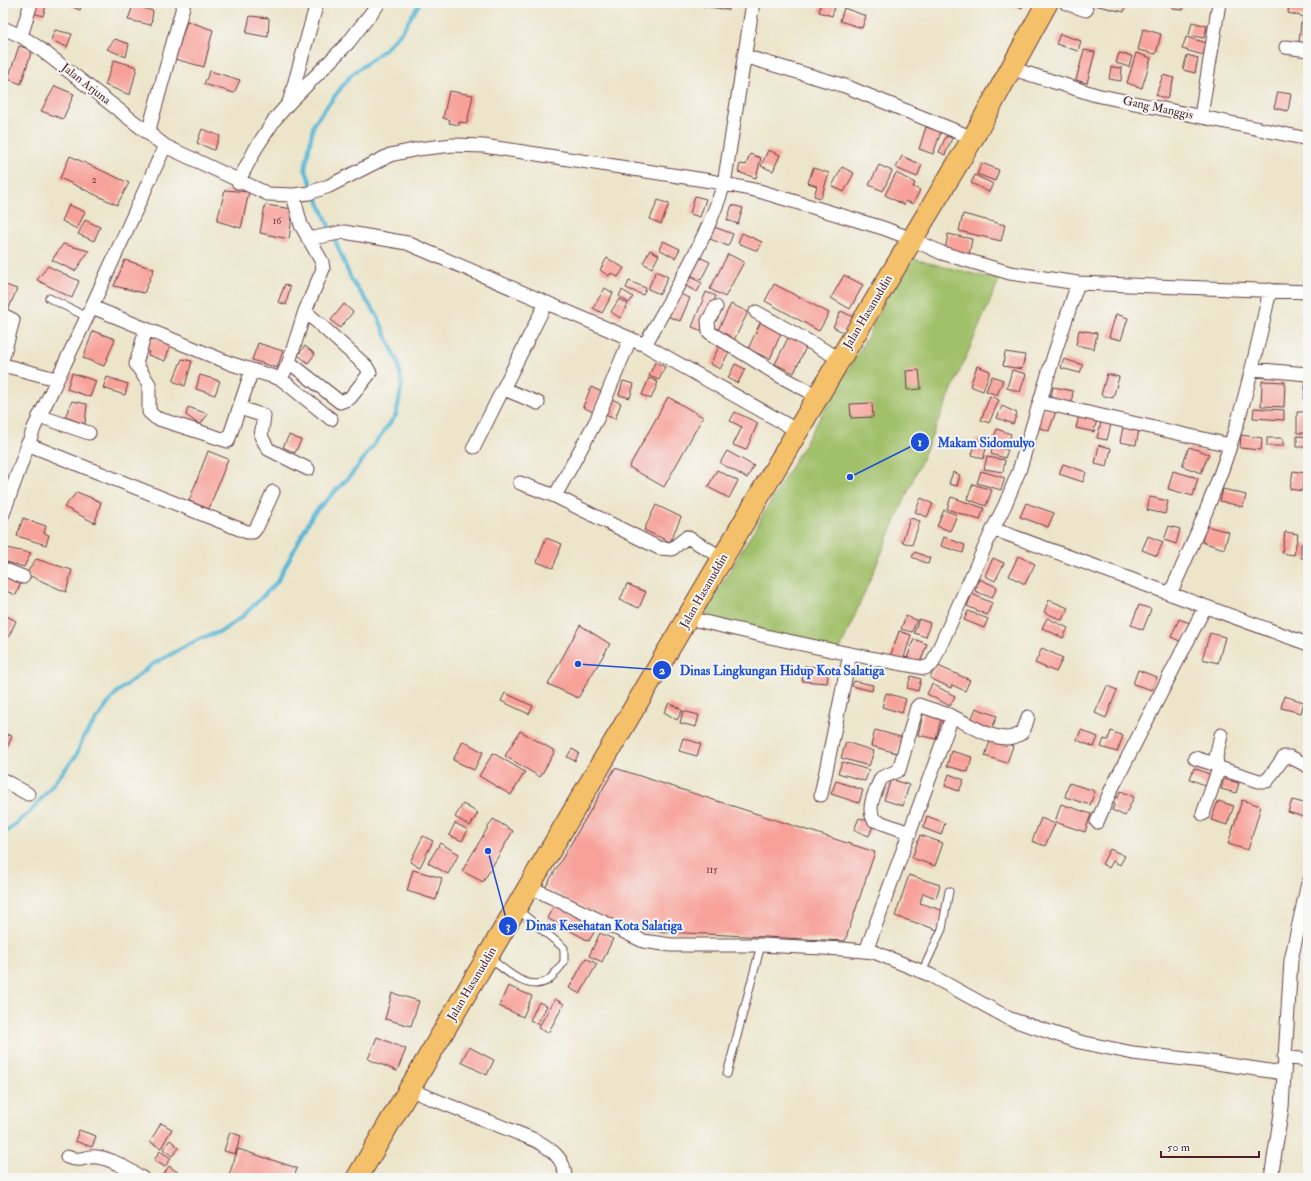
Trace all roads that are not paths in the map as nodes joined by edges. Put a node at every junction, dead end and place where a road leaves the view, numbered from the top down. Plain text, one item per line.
1 (31, 3) edge
2 (184, 3) edge
3 (317, 3) edge
4 (379, 3) edge
5 (753, 3) edge
6 (1047, 3) edge
7 (1066, 3) edge
8 (1219, 3) edge
9 (1086, 10) dead end
10 (3, 28) edge
11 (21, 36) junction
12 (1286, 46) dead end
13 (1308, 50) edge
14 (744, 56) junction
15 (1010, 68) junction
16 (289, 103) junction
17 (1201, 116) junction
18 (148, 133) junction
19 (973, 138) junction
20 (1308, 139) edge
21 (165, 146) junction
22 (238, 182) junction
23 (724, 184) junction
24 (293, 195) junction
25 (308, 239) junction
26 (912, 239) junction
27 (1078, 283) junction
28 (1270, 290) junction
29 (1308, 292) edge
30 (49, 298) dead end
31 (546, 303) junction
32 (716, 306) dead end
33 (305, 311) junction
34 (90, 312) junction
35 (756, 312) dead end
36 (3, 315) edge
37 (146, 329) junction
38 (630, 339) junction
39 (645, 345) junction
40 (3, 357) edge
41 (840, 359) junction
42 (289, 362) junction
43 (3, 365) edge
44 (252, 370) junction
45 (1252, 370) junction
46 (1308, 374) edge
47 (56, 379) junction
48 (281, 379) junction
49 (504, 389) junction
50 (818, 396) junction
51 (1040, 402) junction
52 (538, 403) dead end
53 (240, 408) junction
54 (39, 416) junction
55 (331, 419) dead end
56 (798, 431) junction
57 (89, 433) dead end
58 (27, 444) junction
59 (1230, 445) junction
60 (474, 447) dead end
61 (308, 469) dead end
62 (520, 483) dead end
63 (273, 492) dead end
64 (555, 496) junction
65 (3, 514) edge
66 (992, 529) junction
67 (723, 558) junction
68 (3, 569) edge
69 (23, 577) dead end
70 (1170, 594) junction
71 (1205, 607) junction
72 (688, 618) junction
73 (1308, 644) edge
74 (850, 654) junction
75 (952, 717) junction
76 (1028, 717) dead end
77 (1221, 735) dead end
78 (1195, 758) dead end
79 (1308, 766) edge
80 (1218, 767) junction
81 (3, 780) edge
82 (28, 794) dead end
83 (821, 795) dead end
84 (1203, 814) dead end
85 (1097, 822) dead end
86 (910, 833) junction
87 (1308, 883) edge
88 (530, 887) junction
89 (949, 891) dead end
90 (517, 909) junction
91 (761, 945) junction
92 (866, 951) junction
93 (488, 958) junction
94 (922, 972) junction
95 (1284, 1057) junction
96 (1308, 1060) edge
97 (1284, 1073) junction
98 (727, 1074) dead end
99 (408, 1089) junction
100 (67, 1157) dead end
101 (142, 1178) edge
102 (357, 1178) edge
103 (565, 1178) edge
104 (1272, 1178) edge

1 - 11 street
2 - 18 street
3 - 16 street
4 - 16 street
5 - 14 street
6 - 15 main road, Jalan Hasanuddin
7 - 9 street
8 - 17 street
10 - 11 street, Jalan Arjuna
11 - 18 street, Jalan Arjuna
12 - 13 street
14 - 19 street
14 - 23 street
15 - 17 street, Gang Manggis
15 - 19 main road, Jalan Hasanuddin
16 - 22 street
17 - 20 street, Gang Manggis
18 - 21 street, Jalan Arjuna
19 - 26 main road, Jalan Hasanuddin
21 - 22 street, Jalan Arjuna
21 - 34 street
22 - 24 street, Jalan Arjuna
23 - 24 street, Jalan Arjuna
23 - 26 street, Jalan Arjuna
23 - 39 street
24 - 25 street
25 - 31 street
25 - 33 street
26 - 27 street, Jalan Arjuna
26 - 41 main road, Jalan Hasanuddin
27 - 28 street, Jalan Arjuna
27 - 51 street
28 - 29 street, Jalan Arjuna
28 - 45 street
30 - 34 lane
31 - 38 street
31 - 49 street
32 - 50 street
33 - 42 street
33 - 42 street
34 - 37 street
34 - 47 street
35 - 41 street
36 - 40 street
37 - 44 street
37 - 53 street
38 - 39 street
38 - 64 street
39 - 56 street
41 - 50 main road, Jalan Hasanuddin
42 - 48 street
43 - 47 street
44 - 48 street
44 - 53 street
45 - 46 street
45 - 59 street
47 - 54 street
48 - 55 street
49 - 52 street
49 - 60 street
50 - 56 main road, Jalan Hasanuddin
51 - 59 street
51 - 66 street
53 - 61 street
54 - 57 street
54 - 58 street
56 - 67 main road, Jalan Hasanuddin
58 - 63 street
58 - 65 street
59 - 70 street
62 - 64 street
64 - 67 street
66 - 70 street
66 - 74 street
67 - 72 main road, Jalan Hasanuddin
68 - 69 street
70 - 71 street
71 - 73 street
71 - 85 street
72 - 74 street
72 - 88 main road, Jalan Hasanuddin
74 - 83 street
75 - 76 street
75 - 86 street
75 - 86 street
77 - 80 street
78 - 80 street
79 - 80 street
80 - 84 street
81 - 82 street
86 - 92 street
87 - 95 street
88 - 90 main road, Jalan Hasanuddin
88 - 91 street
89 - 94 lane
90 - 93 main road, Jalan Hasanuddin
90 - 93 lane
91 - 92 street
91 - 98 lane
92 - 94 street
93 - 99 main road, Jalan Hasanuddin
94 - 97 street
95 - 96 street
95 - 97 street
97 - 104 street
99 - 102 main road, Jalan Hasanuddin
99 - 103 street
100 - 101 street

